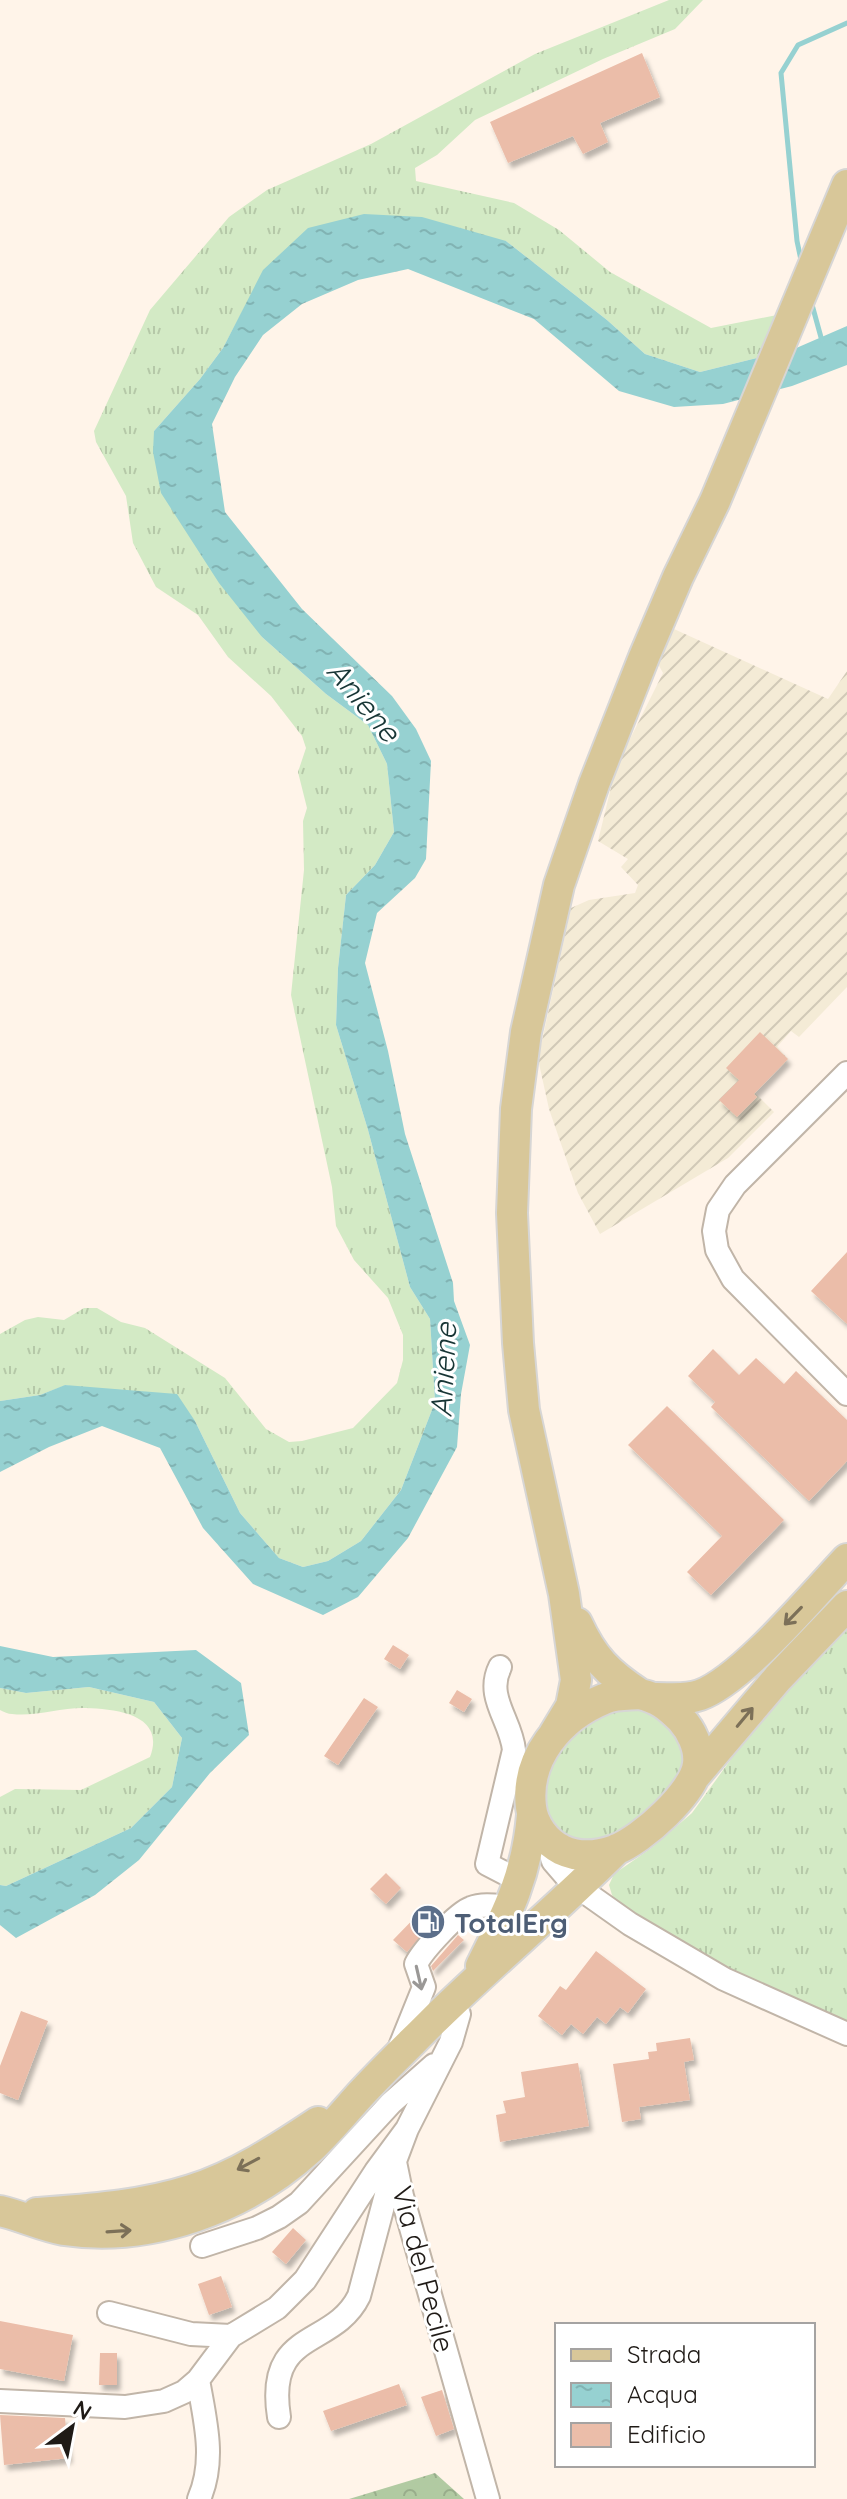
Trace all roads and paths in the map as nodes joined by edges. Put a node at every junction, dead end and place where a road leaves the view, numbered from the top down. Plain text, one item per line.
1 (847, 185) edge
2 (847, 1073) edge
3 (847, 1394) edge
4 (847, 1559) edge
5 (564, 1594) junction
6 (847, 1606) edge
7 (500, 1667) dead end
8 (648, 1696) junction
9 (554, 1734) junction
10 (694, 1777) junction
11 (539, 1828) junction
12 (617, 1849) junction
13 (578, 1889) junction
14 (515, 1894) junction
15 (473, 1982) junction
16 (451, 2004) junction
17 (847, 2034) edge
18 (443, 2056) junction
19 (396, 2059) junction
20 (407, 2129) junction
21 (395, 2161) junction
22 (8, 2213) edge
23 (202, 2246) dead end
24 (109, 2313) dead end
25 (231, 2336) junction
26 (198, 2380) junction
27 (0, 2401) edge
28 (279, 2417) dead end
29 (199, 2499) edge
30 (488, 2499) edge

1 - 5 main road
2 - 3 street
4 -> 8 main road
5 - 8 main road
5 - 9 main road
10 -> 6 main road
7 - 14 street
8 - 9 main road
8 - 10 main road
9 - 11 main road
10 - 12 main road
11 - 12 main road
11 - 13 street
11 - 14 main road
12 - 13 main road
13 - 15 main road
13 - 17 street
14 - 15 main road
14 -> 19 street
15 - 16 main road
16 - 18 street, Via del Pecile
16 - 19 main road
18 - 20 street, Via del Pecile
18 - 23 street
19 - 22 main road
20 - 21 street, Via del Pecile
20 - 25 street
21 - 28 street
21 - 30 street, Via del Pecile
24 - 25 street
25 - 26 street
26 - 27 street
26 - 29 street

